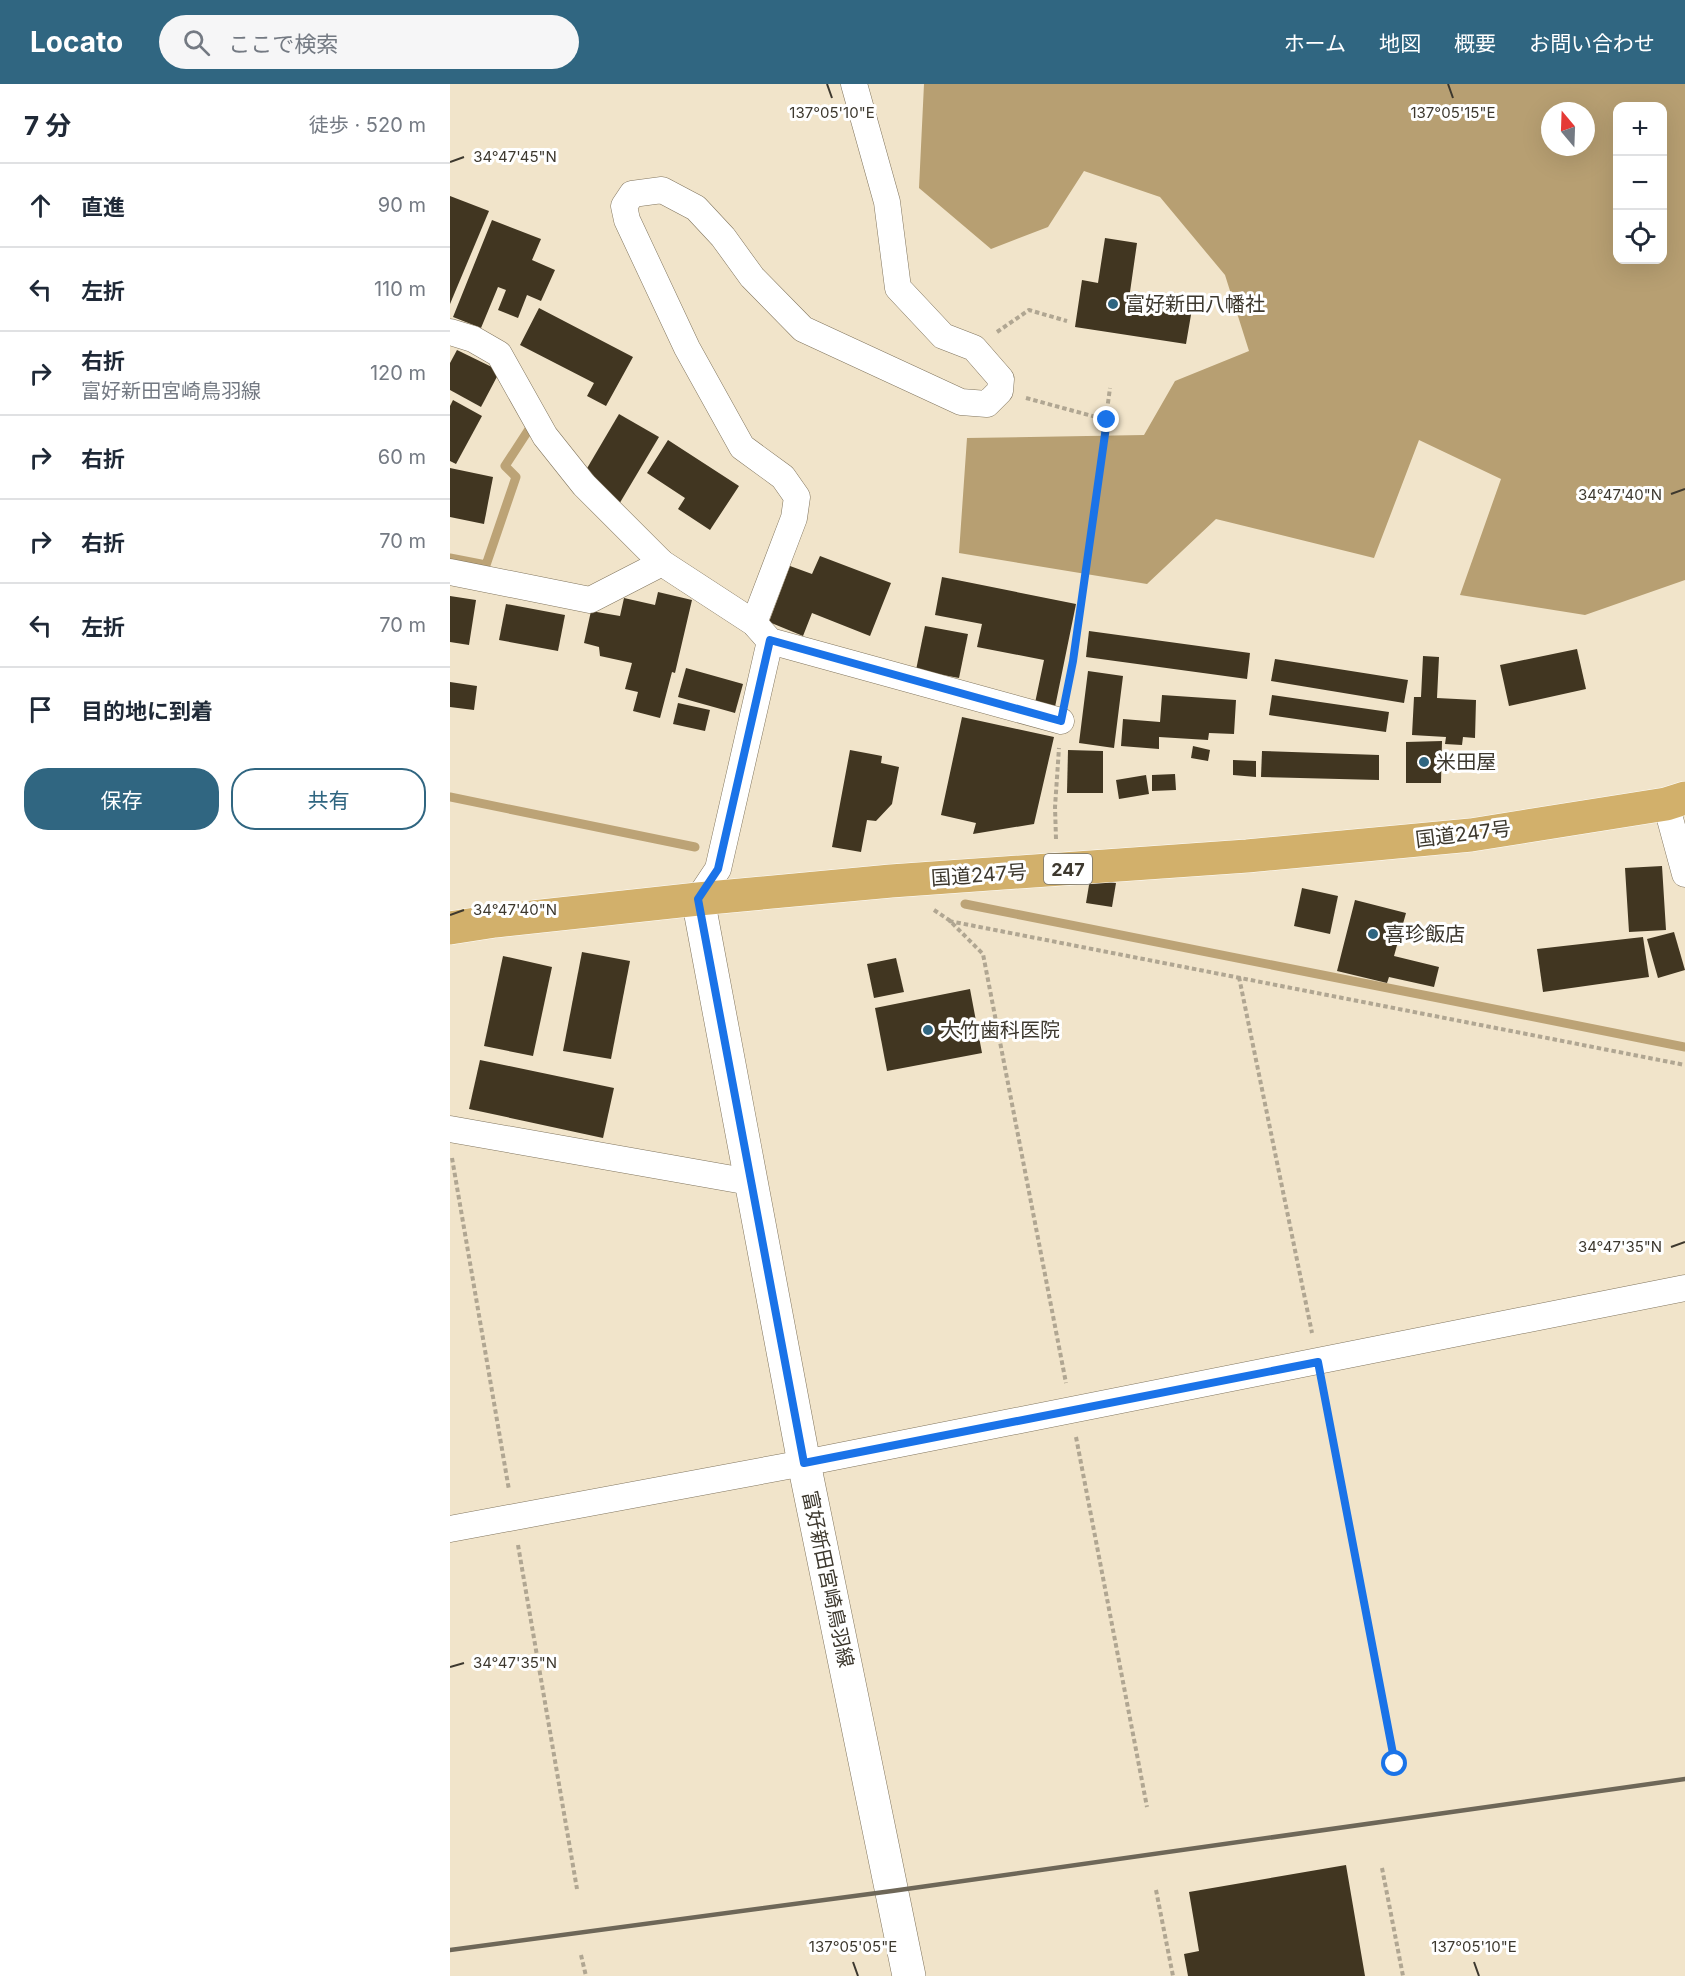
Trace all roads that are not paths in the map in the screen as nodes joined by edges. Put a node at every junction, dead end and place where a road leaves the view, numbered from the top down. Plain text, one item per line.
1 (854, 84) edge
2 (450, 332) edge
3 (662, 563) junction
4 (450, 572) edge
5 (762, 632) junction
6 (1061, 721) road end
7 (1676, 801) edge
8 (1685, 874) edge
9 (698, 899) junction
10 (450, 928) edge
11 (450, 1129) edge
12 (750, 1182) junction
13 (1685, 1288) edge
14 (804, 1463) junction
15 (450, 1529) edge
16 (909, 1976) edge

1 - 5 street
2 - 3 street
3 - 4 street
3 - 5 street
5 - 6 street
5 - 9 street
7 - 8 street
7 - 9 highway, 国道247号 / 247
9 - 10 highway, 国道247号 / 247
9 - 12 main road, 富好新田宮崎鳥羽線
11 - 12 street
12 - 14 main road, 富好新田宮崎鳥羽線
13 - 14 street
14 - 15 street
14 - 16 main road, 富好新田宮崎鳥羽線

